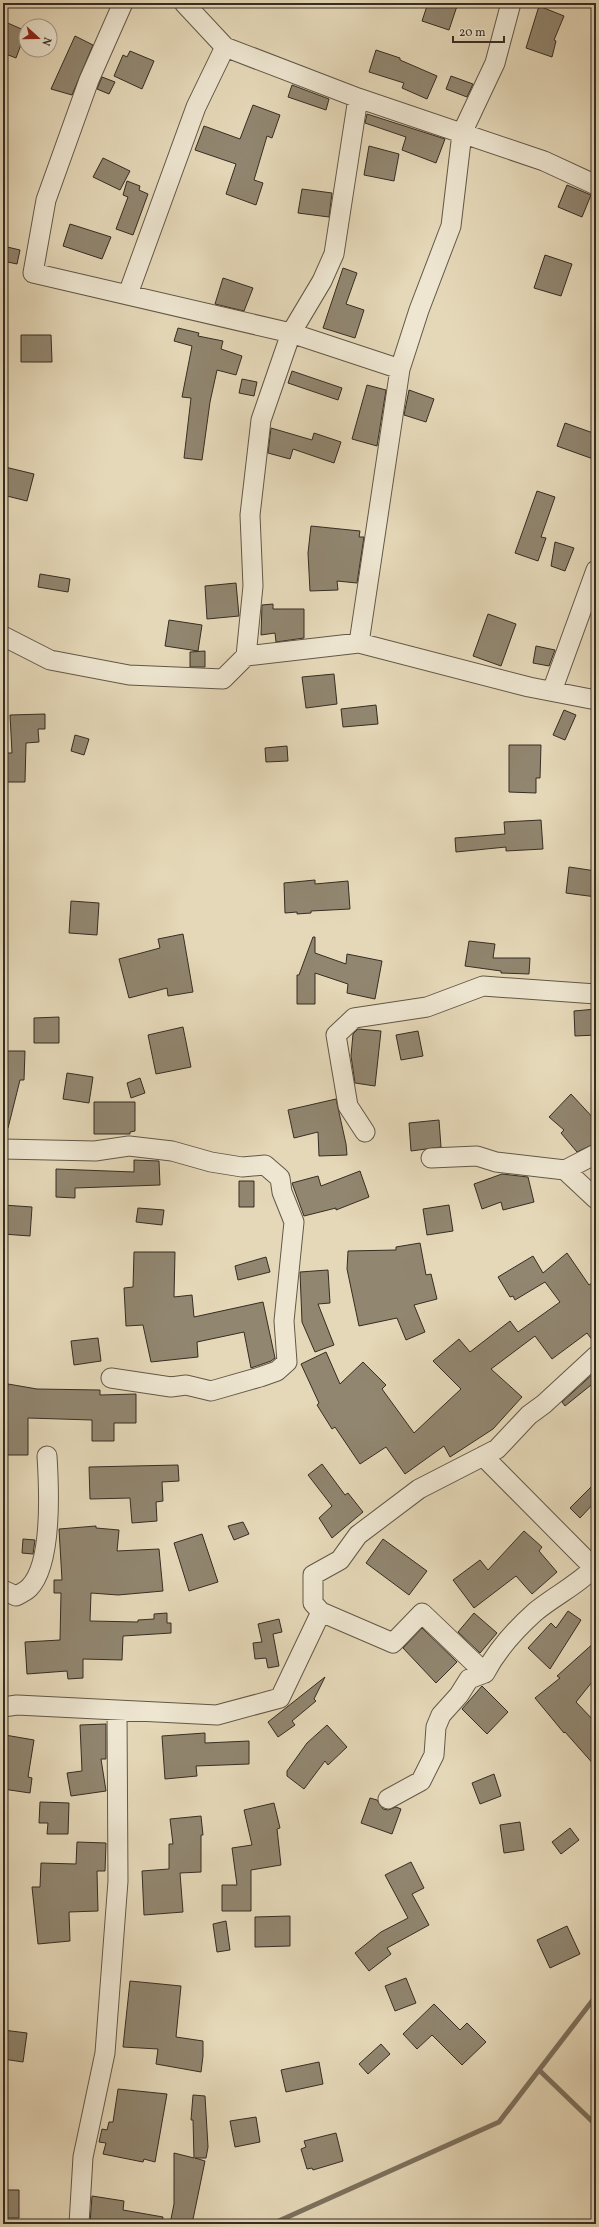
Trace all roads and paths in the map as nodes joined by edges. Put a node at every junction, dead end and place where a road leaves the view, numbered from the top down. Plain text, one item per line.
1 (123, 3) edge
2 (184, 3) edge
3 (511, 3) edge
4 (225, 47) junction
5 (358, 98) junction
6 (462, 133) junction
7 (596, 185) edge
8 (128, 294) junction
9 (291, 333) junction
10 (400, 369) junction
11 (596, 570) edge
12 (3, 636) edge
13 (359, 643) junction
14 (246, 656) junction
15 (552, 691) junction
16 (596, 700) edge
17 (596, 994) edge
18 (366, 1132) dead end
19 (3, 1149) edge
20 (596, 1154) edge
21 (431, 1158) dead end
22 (565, 1170) junction
23 (596, 1199) edge
24 (596, 1356) edge
25 (111, 1378) dead end
26 (47, 1456) dead end
27 (483, 1456) junction
28 (595, 1569) edge
29 (3, 1590) edge
30 (321, 1612) junction
31 (485, 1674) junction
32 (3, 1707) edge
33 (117, 1710) junction
34 (388, 1799) dead end
35 (79, 2224) edge

1 - 8 street
2 - 4 street
3 - 6 street
4 - 5 street
4 - 8 street
5 - 6 street
5 - 9 street
6 - 7 street
6 - 10 street
8 - 9 street
9 - 10 street
9 - 14 street
10 - 13 street
11 - 15 street
12 - 14 street
13 - 14 street
13 - 15 street
15 - 16 street
17 - 18 street
19 - 25 street
20 - 22 street
21 - 22 street
22 - 23 street
24 - 27 street
26 - 29 street
27 - 28 street
27 - 30 street
28 - 31 street
30 - 31 street
30 - 33 street
31 - 34 street
32 - 33 street
33 - 35 street

